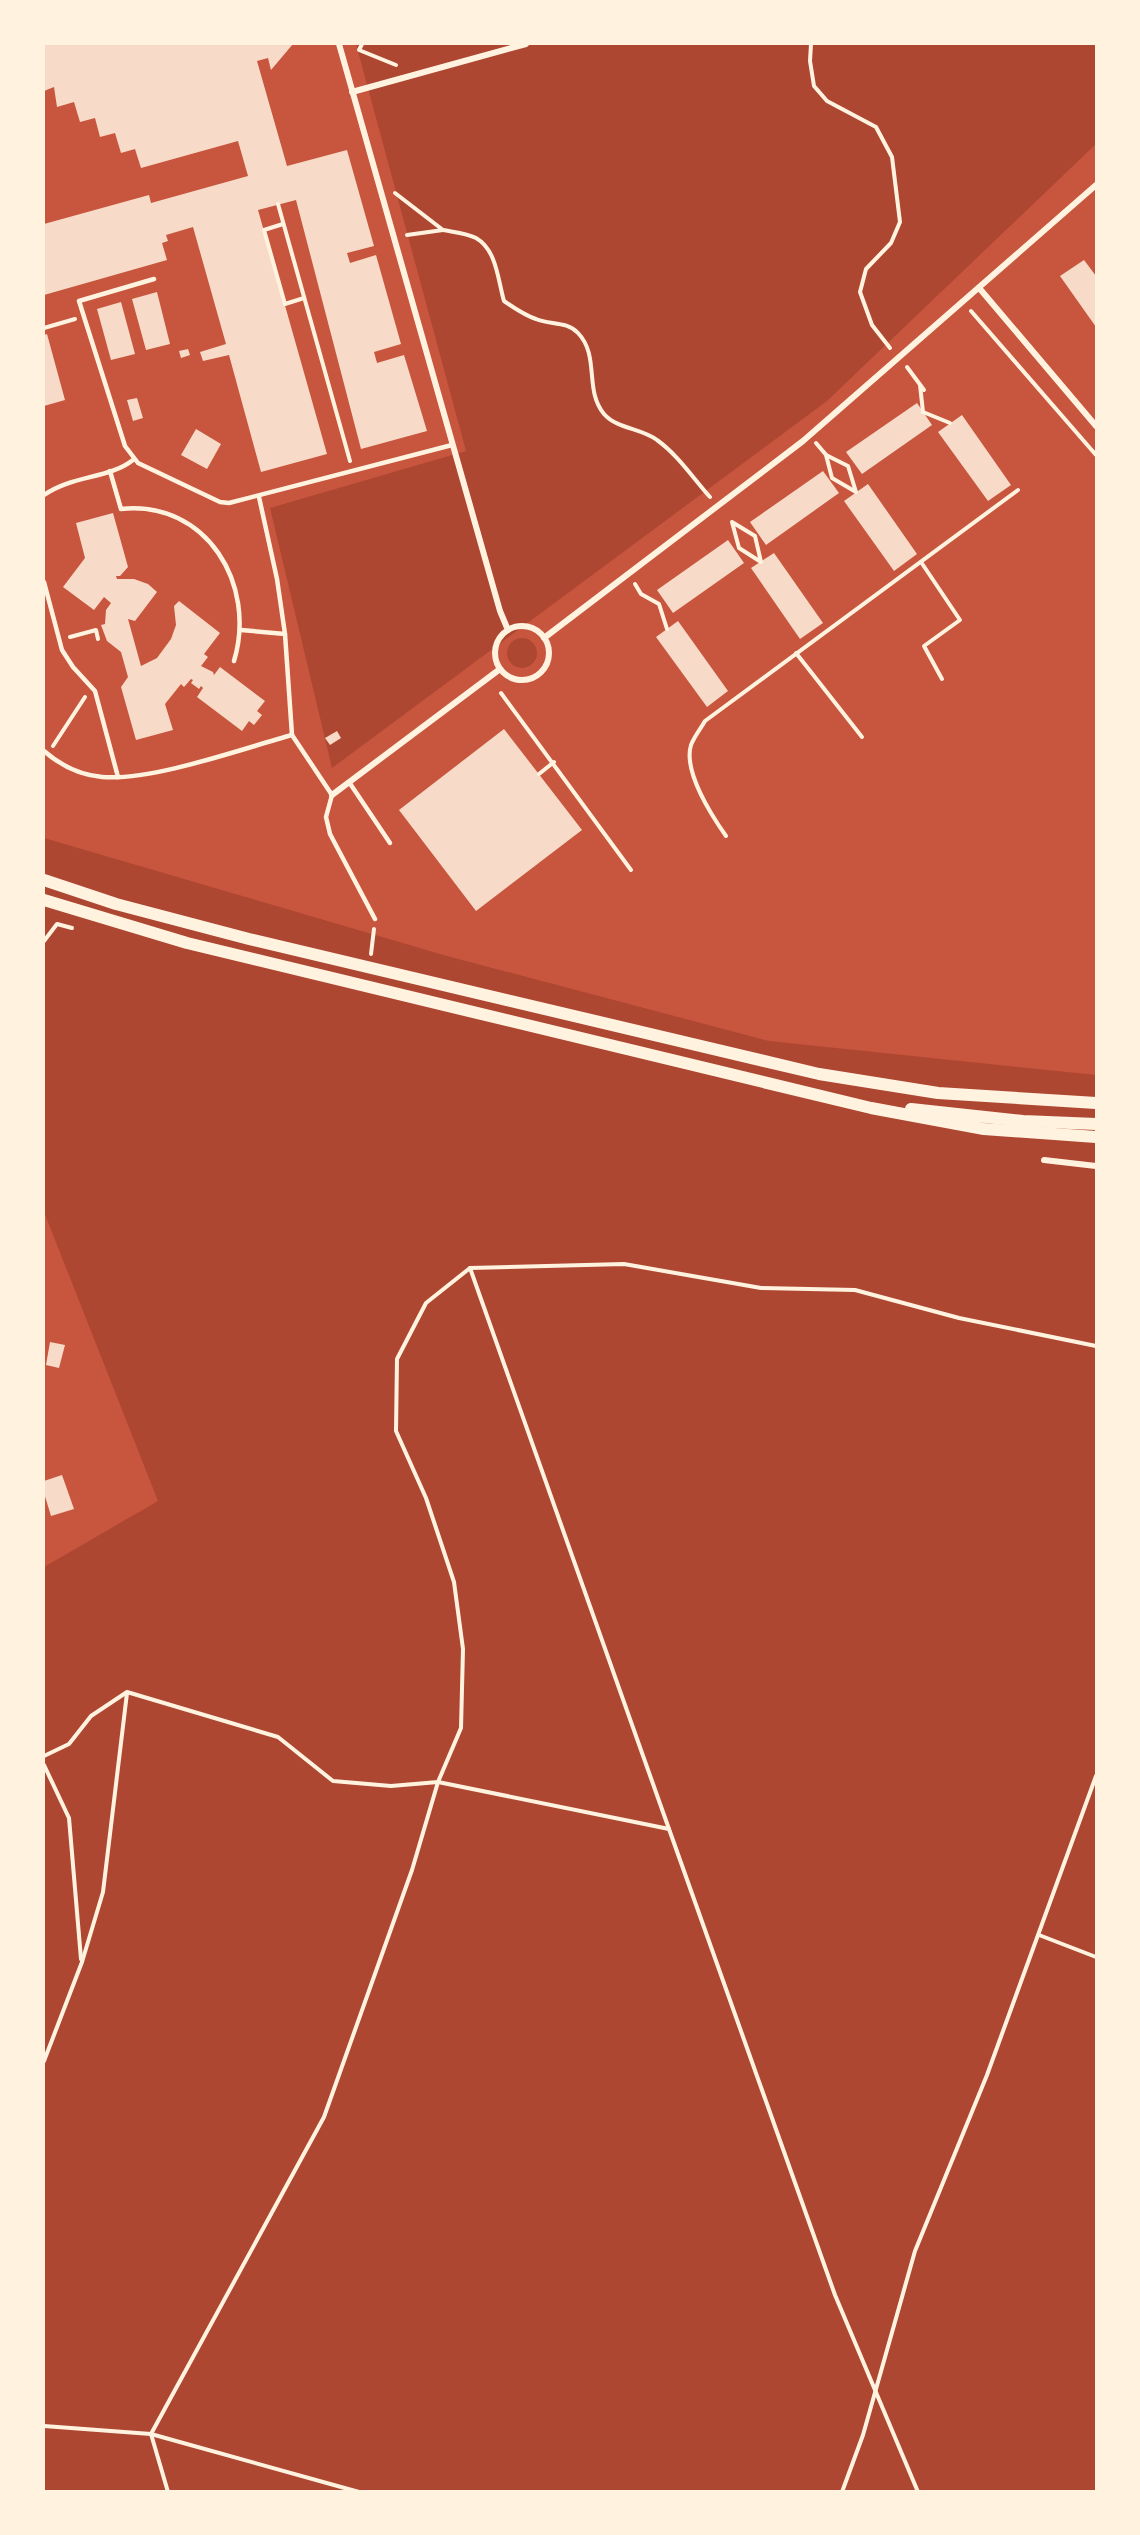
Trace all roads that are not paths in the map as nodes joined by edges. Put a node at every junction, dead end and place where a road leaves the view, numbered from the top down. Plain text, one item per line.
1 (339, 44) edge
2 (526, 44) edge
3 (352, 92) junction
4 (1096, 185) edge
5 (154, 279) dead end
6 (980, 289) junction
7 (1096, 426) edge
8 (453, 445) junction
9 (132, 460) junction
10 (110, 471) junction
11 (44, 495) edge
12 (259, 497) junction
13 (44, 582) edge
14 (241, 630) junction
15 (508, 630) junction
16 (285, 634) junction
17 (544, 638) junction
18 (234, 661) dead end
19 (500, 669) junction
20 (292, 735) junction
21 (46, 753) edge
22 (118, 777) junction
23 (349, 782) junction
24 (332, 795) junction
25 (390, 843) dead end
26 (44, 880) edge
27 (44, 900) edge
28 (375, 920) dead end
29 (827, 1097) junction
30 (1096, 1103) edge
31 (1096, 1124) edge
32 (1096, 1137) edge
33 (1044, 1160) dead end
34 (1096, 1166) edge

1 - 3 street
2 - 3 street
3 - 8 street
4 - 6 street
5 - 9 lane
6 - 7 street
6 - 17 street
8 - 12 lane
8 - 15 street
9 - 10 lane
9 - 12 lane
10 - 11 lane
10 - 14 lane
12 - 16 lane
13 - 22 lane
14 - 16 lane
14 - 18 lane
15 - 17 street
15 - 19 street
16 - 20 lane
17 - 19 street
19 - 23 street
20 - 22 lane
20 - 24 lane
21 - 22 lane
23 - 24 street
23 - 25 lane
24 - 28 lane
26 - 30 main road
27 - 29 main road
29 - 31 main road
29 - 32 main road
33 - 34 street

